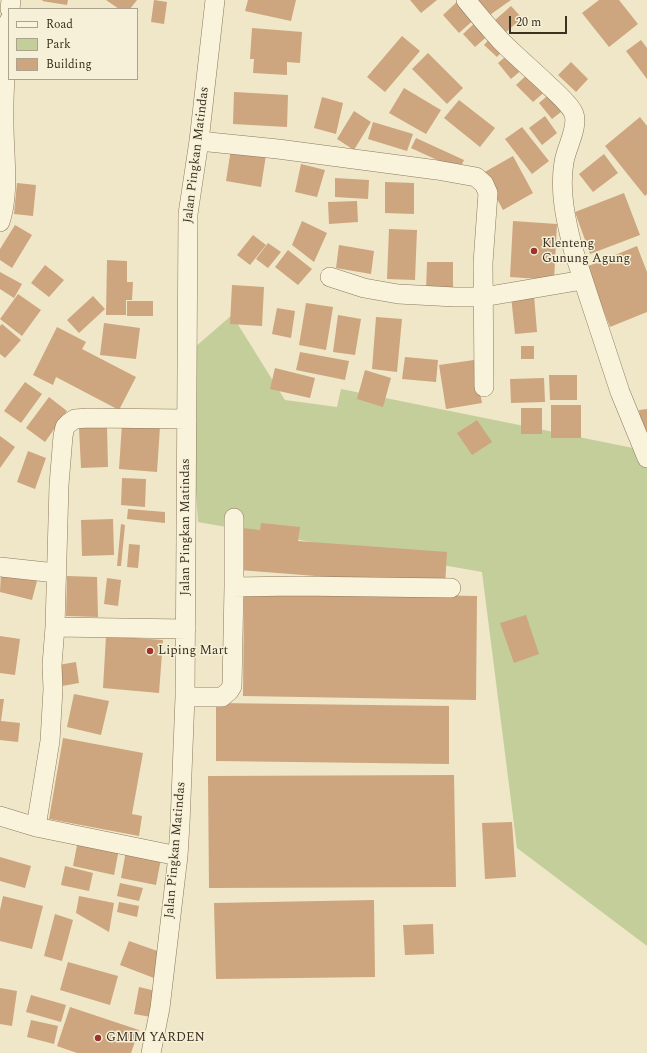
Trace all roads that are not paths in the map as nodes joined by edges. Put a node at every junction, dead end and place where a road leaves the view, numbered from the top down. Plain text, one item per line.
1 (215, 0) edge
2 (466, 0) edge
3 (8, 31) edge
4 (199, 141) junction
5 (0, 222) edge
6 (330, 277) dead end
7 (583, 280) junction
8 (483, 297) junction
9 (484, 387) dead end
10 (187, 419) junction
11 (647, 458) edge
12 (234, 518) dead end
13 (0, 567) edge
14 (56, 573) junction
15 (234, 587) junction
16 (451, 588) dead end
17 (55, 627) junction
18 (186, 629) junction
19 (185, 697) junction
20 (0, 816) edge
21 (36, 827) junction
22 (178, 856) junction
23 (151, 1053) edge

1 - 4 street, Jalan Pingkan Matindas
2 - 7 street
3 - 5 street
4 - 8 street
4 - 10 street, Jalan Pingkan Matindas
6 - 8 street
7 - 8 street
7 - 11 street
8 - 9 street
10 - 14 street
10 - 18 street, Jalan Pingkan Matindas
12 - 15 street
13 - 14 street
14 - 17 street
15 - 16 street
15 - 19 street
17 - 18 street
17 - 21 street
18 - 19 street, Jalan Pingkan Matindas
19 - 22 street, Jalan Pingkan Matindas
20 - 21 street
21 - 22 street
22 - 23 street, Jalan Pingkan Matindas

